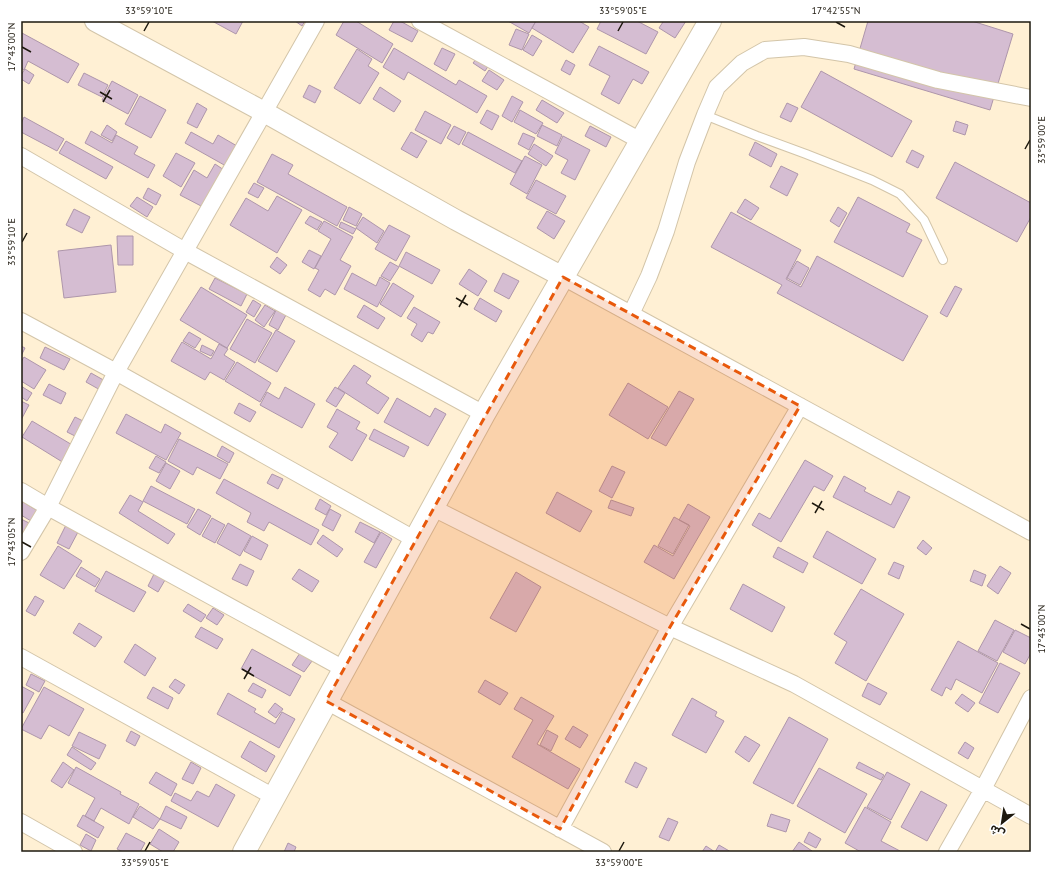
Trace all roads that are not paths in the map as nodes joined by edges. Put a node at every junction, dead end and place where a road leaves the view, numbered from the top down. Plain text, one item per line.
1 (95, 21) edge
2 (316, 21) edge
3 (420, 21) edge
4 (710, 21) edge
5 (1031, 98) edge
6 (264, 112) junction
7 (705, 115) junction
8 (642, 141) junction
9 (21, 156) edge
10 (185, 251) junction
11 (943, 260) dead end
12 (563, 277) junction
13 (631, 314) junction
14 (21, 321) edge
15 (116, 372) junction
16 (800, 406) junction
17 (484, 414) junction
18 (21, 491) edge
19 (48, 507) junction
20 (433, 508) junction
21 (1031, 532) edge
22 (416, 540) junction
23 (21, 552) edge
24 (670, 627) junction
25 (21, 657) edge
26 (344, 669) junction
27 (1031, 698) edge
28 (326, 701) junction
29 (983, 790) junction
30 (274, 797) junction
31 (1031, 816) edge
32 (21, 822) edge
33 (560, 828) junction
34 (74, 852) edge
35 (244, 852) edge
36 (603, 852) edge
37 (947, 852) edge

1 - 6 street
2 - 6 street
3 - 8 street
4 - 8 main road
5 - 7 street
6 - 10 street
6 - 12 street
7 - 11 lane
7 - 13 street
8 - 12 main road
9 - 10 street
10 - 15 street
10 - 17 street
12 - 13 street
12 - 17 main road
13 - 16 street
14 - 15 street
15 - 19 street
15 - 22 street
16 - 21 street
16 - 24 street
17 - 20 main road
18 - 19 street
19 - 23 street
19 - 26 street
20 - 22 main road
20 - 24 street
22 - 26 main road
24 - 29 street
24 - 33 street
25 - 30 street
26 - 28 main road
27 - 29 street
28 - 30 main road
28 - 33 street
29 - 31 street
29 - 37 street
30 - 35 main road
32 - 34 street
33 - 36 street

